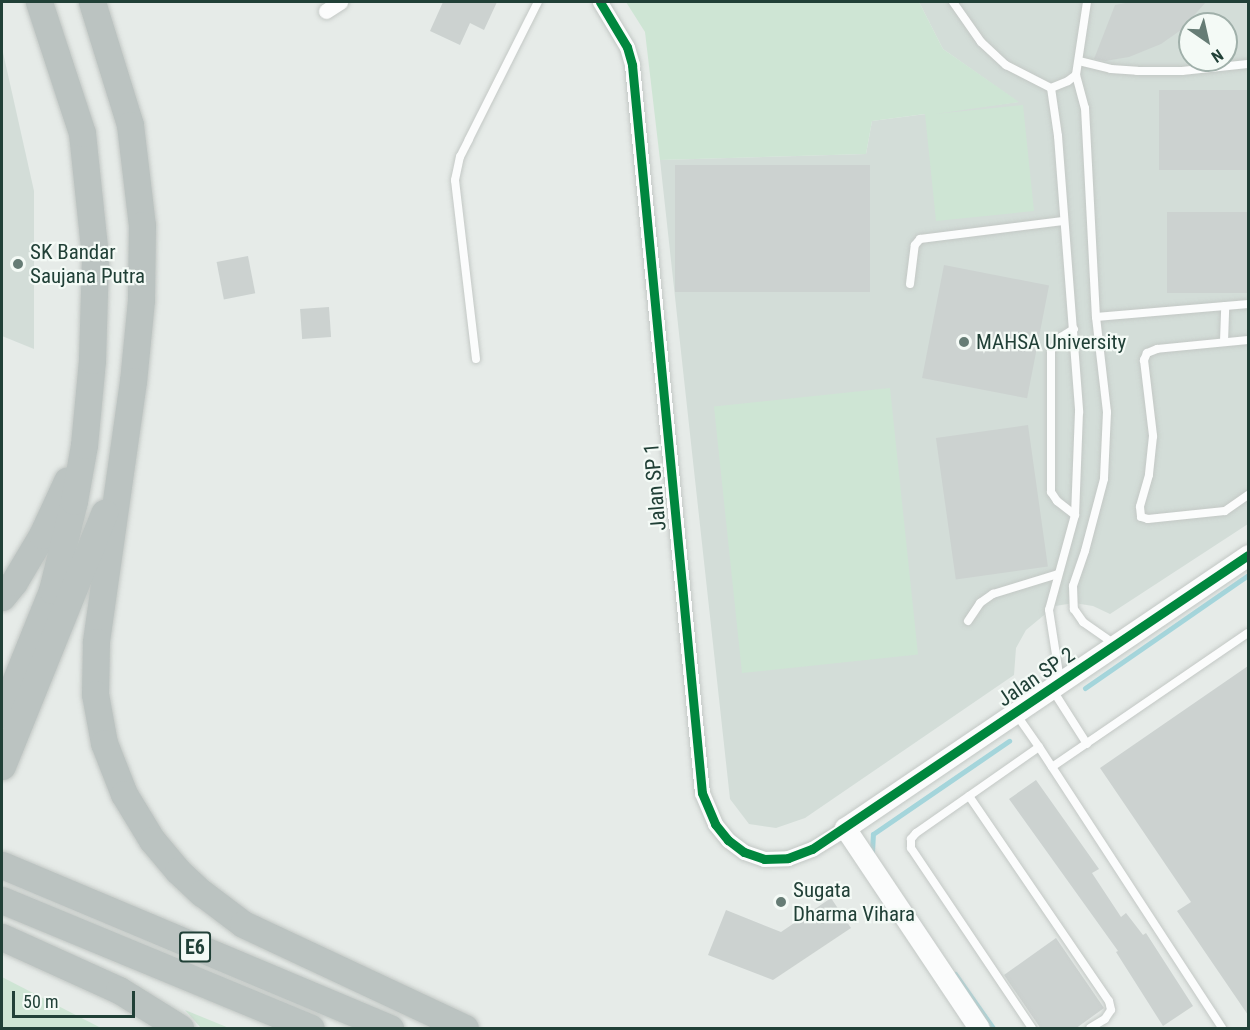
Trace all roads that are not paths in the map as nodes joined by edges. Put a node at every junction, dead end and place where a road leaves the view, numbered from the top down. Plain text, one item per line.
1 (39, 2) edge
2 (92, 2) edge
3 (340, 2) edge
4 (538, 2) edge
5 (600, 2) edge
6 (953, 2) edge
7 (1087, 2) edge
8 (326, 11) dead end
9 (1079, 61) junction
10 (1248, 64) edge
11 (1076, 75) junction
12 (1051, 88) junction
13 (1063, 221) junction
14 (910, 284) dead end
15 (1248, 304) edge
16 (1225, 306) junction
17 (1096, 317) junction
18 (1074, 329) junction
19 (1248, 340) edge
20 (1224, 342) junction
21 (476, 359) dead end
22 (84, 446) junction
23 (120, 473) junction
24 (1248, 495) edge
25 (1075, 515) junction
26 (1248, 555) edge
27 (1058, 574) junction
28 (2, 597) edge
29 (968, 621) dead end
30 (1248, 633) edge
31 (1115, 645) junction
32 (1056, 685) junction
33 (1015, 713) junction
34 (2, 714) edge
35 (1087, 744) junction
36 (1039, 747) junction
37 (2, 765) edge
38 (1052, 768) junction
39 (969, 796) junction
40 (845, 828) junction
41 (2, 865) edge
42 (2, 900) edge
43 (2, 937) edge
44 (1105, 1019) junction
45 (180, 1029) edge
46 (311, 1029) edge
47 (390, 1029) edge
48 (465, 1029) edge
49 (979, 1029) edge
50 (1032, 1029) edge
51 (1090, 1029) edge
52 (1112, 1029) edge
53 (1222, 1029) edge

1 - 22 highway
2 - 23 highway
3 - 8 street
4 - 21 lane
5 - 40 street, Jalan SP 1
6 - 12 lane
7 - 9 lane
9 - 10 lane
9 - 11 lane
11 - 12 lane
11 - 17 lane
12 - 13 lane
13 - 14 lane
13 - 18 lane
15 - 16 lane
16 - 17 lane
16 - 20 lane
17 - 31 lane
18 - 25 lane
18 - 25 lane
19 - 20 lane
20 - 24 lane
22 - 28 highway
22 - 34 highway
23 - 37 highway
23 - 48 highway
25 - 27 lane
26 - 31 street, Jalan SP 2
27 - 29 lane
27 - 32 lane
30 - 35 lane
31 - 32 street, Jalan SP 2
32 - 33 street, Jalan SP 2
32 - 35 lane
33 - 36 lane
33 - 40 street, Jalan SP 2
35 - 38 lane
36 - 38 lane
36 - 39 lane
38 - 53 lane
39 - 44 lane
39 - 50 lane
40 - 49 street
41 - 47 highway, E6
42 - 46 highway, E6
43 - 45 highway
44 - 51 lane
44 - 52 lane

